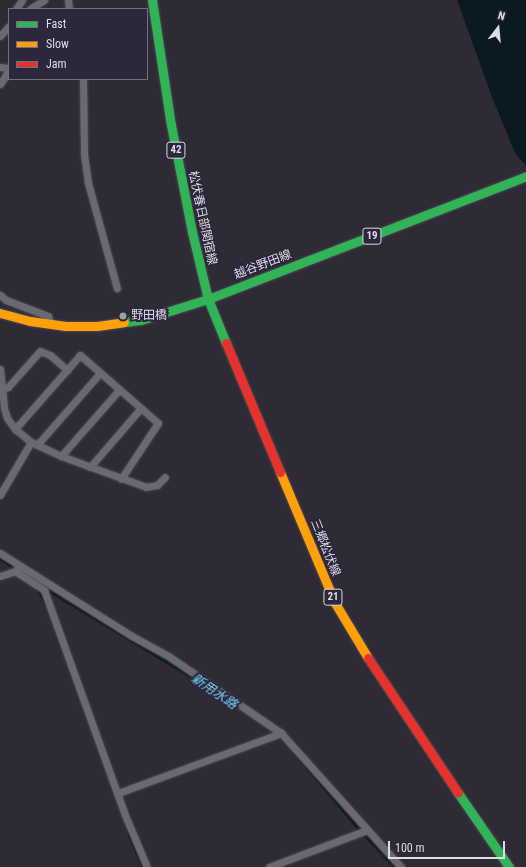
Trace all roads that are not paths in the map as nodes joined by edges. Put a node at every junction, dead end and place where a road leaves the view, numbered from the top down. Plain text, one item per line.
1 (44, 0) edge
2 (152, 0) edge
3 (32, 8) edge
4 (8, 27) edge
5 (0, 36) edge
6 (8, 71) edge
7 (83, 80) edge
8 (0, 84) edge
9 (526, 176) edge
10 (117, 288) dead end
11 (0, 295) edge
12 (208, 299) junction
13 (0, 313) edge
14 (51, 325) junction
15 (0, 369) edge
16 (68, 370) junction
17 (100, 373) junction
18 (2, 389) junction
19 (119, 390) junction
20 (141, 408) junction
21 (15, 429) junction
22 (34, 444) junction
23 (61, 456) junction
24 (90, 467) junction
25 (165, 477) dead end
26 (121, 479) junction
27 (0, 496) edge
28 (0, 553) edge
29 (18, 568) junction
30 (0, 576) edge
31 (281, 733) junction
32 (118, 793) junction
33 (364, 832) junction
34 (147, 867) edge
35 (269, 867) edge
36 (401, 867) edge
37 (509, 867) edge

1 - 3 street
2 - 12 main road, 松伏春日部関宿線 / 42
4 - 5 street
6 - 8 street
7 - 10 street
9 - 12 main road, 越谷野田線 / 19
11 - 14 street
12 - 14 main road, 越谷野田線 / 19
12 - 37 main road, 三郷松伏線 / 21
13 - 14 main road, 越谷野田線 / 19
15 - 18 street
16 - 17 street
16 - 18 street
16 - 21 street
17 - 19 street
17 - 22 street
18 - 21 street
19 - 20 street
19 - 23 street
20 - 24 street
20 - 26 street
21 - 22 street
22 - 23 street
22 - 27 street
23 - 24 street
24 - 26 street
25 - 26 street
28 - 29 street
29 - 30 street
29 - 31 street
29 - 32 street
31 - 32 street
31 - 33 street
32 - 34 street
33 - 35 street
33 - 36 street

